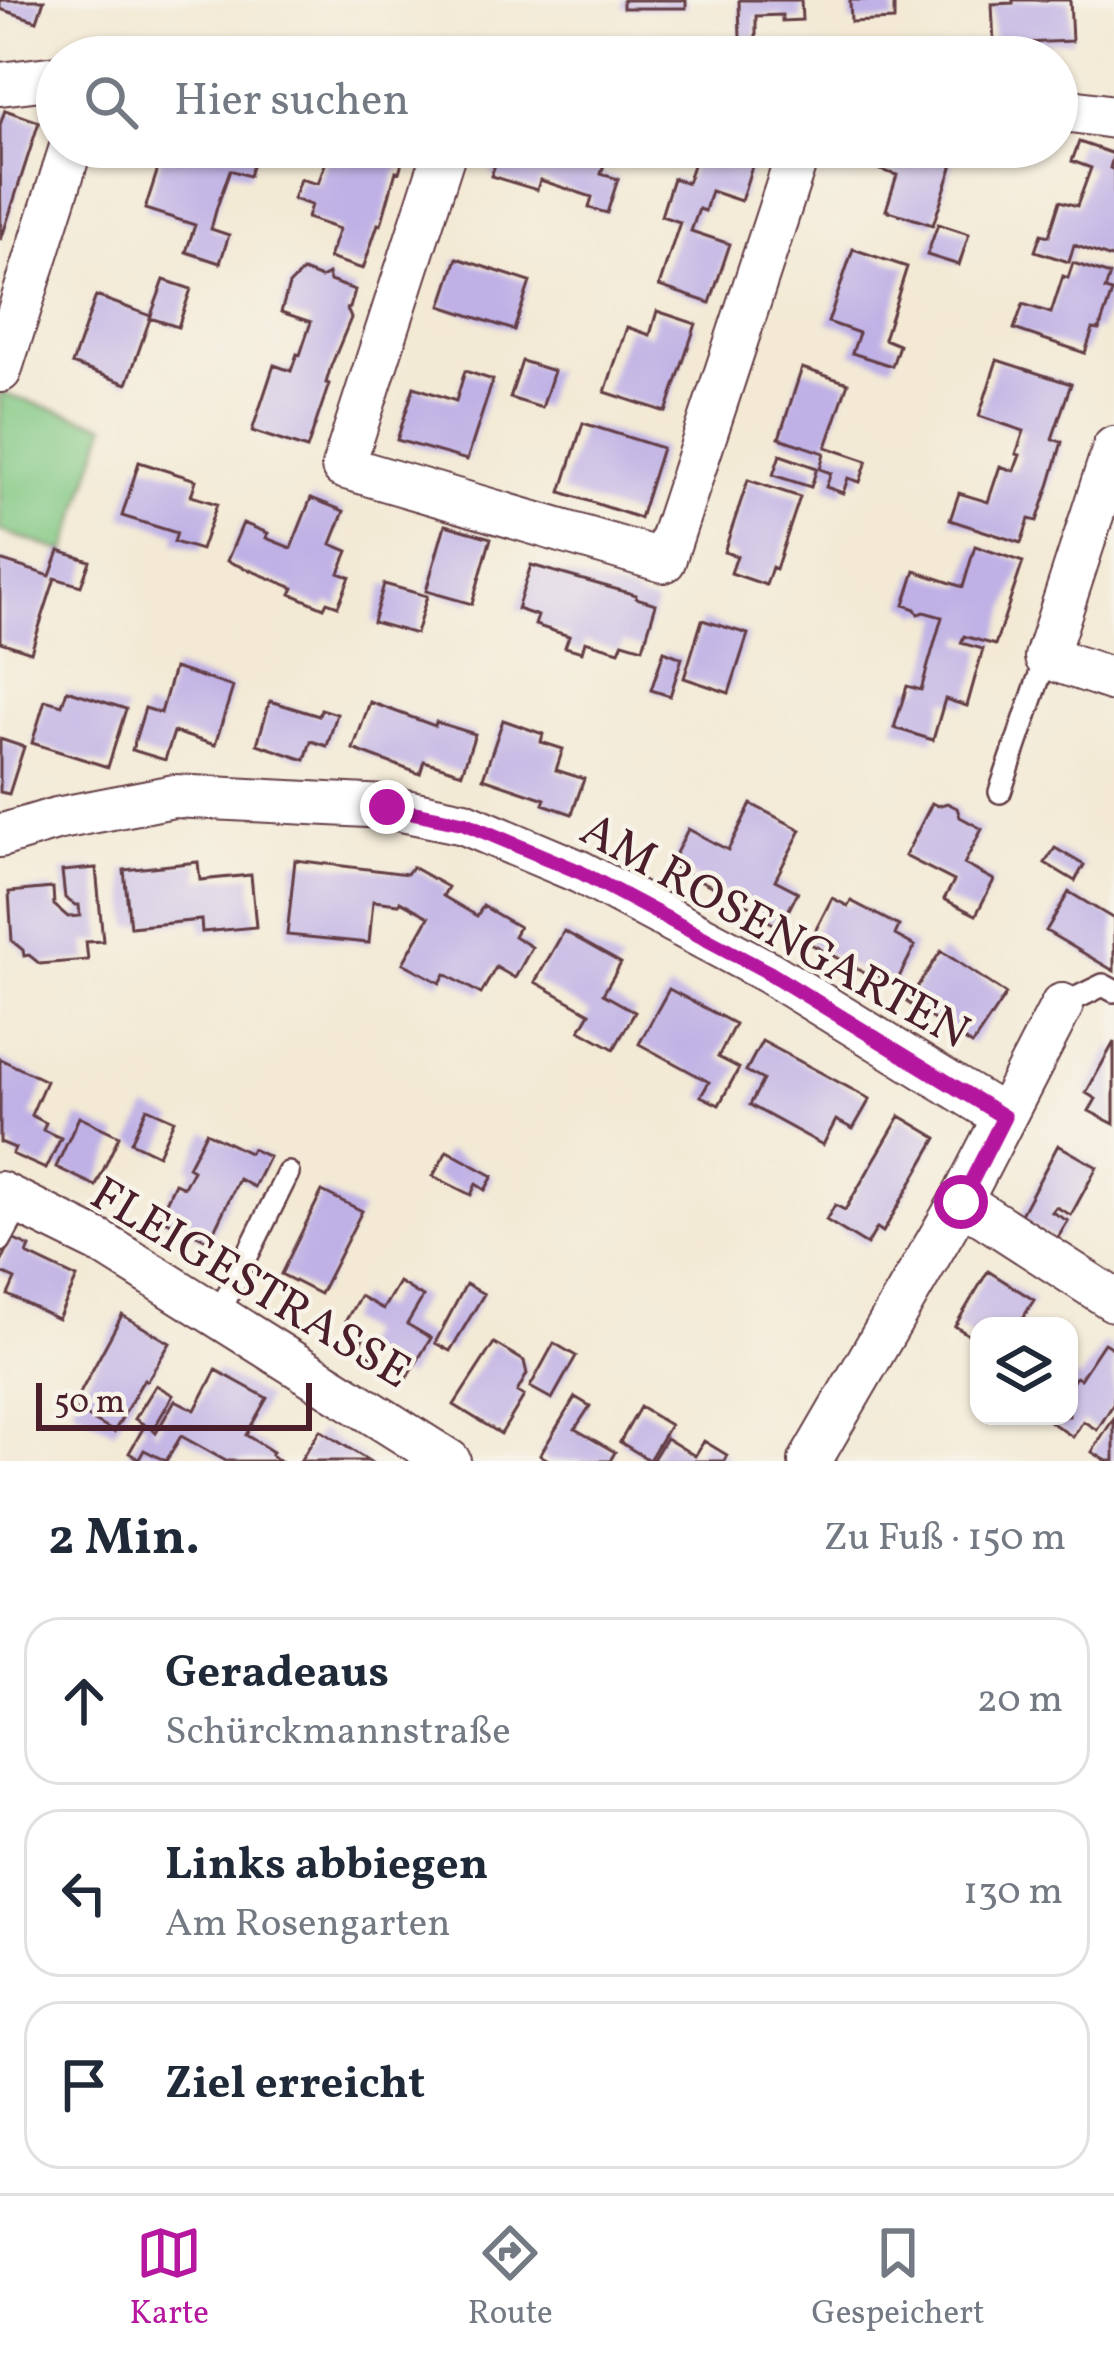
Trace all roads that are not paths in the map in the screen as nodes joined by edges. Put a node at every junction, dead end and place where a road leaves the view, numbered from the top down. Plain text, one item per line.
1 (36, 80) edge
2 (0, 84) edge
3 (1078, 112) edge
4 (1114, 117) edge
5 (64, 168) edge
6 (439, 168) edge
7 (793, 168) edge
8 (0, 371) edge
9 (1114, 448) edge
10 (1046, 657) junction
11 (1114, 680) edge
12 (1000, 792) dead end
13 (0, 836) edge
14 (1114, 991) edge
15 (1062, 1004) joint
16 (1004, 1117) junction
17 (288, 1173) dead end
18 (10, 1198) edge
19 (961, 1202) junction
20 (0, 1240) edge
21 (1114, 1300) edge
22 (218, 1316) junction
23 (449, 1461) edge
24 (810, 1461) edge

1 - 2 street
3 - 4 street
5 - 8 street
6 - 7 street
9 - 10 street
10 - 11 street
10 - 12 lane
13 - 16 street, AM ROSENGARTEN
14 - 15 lane
15 - 16 street
16 - 19 street
17 - 22 lane
18 - 20 lane
18 - 22 street, FLEIGESTRASSE
19 - 21 street
19 - 24 street
22 - 23 street, FLEIGESTRASSE

